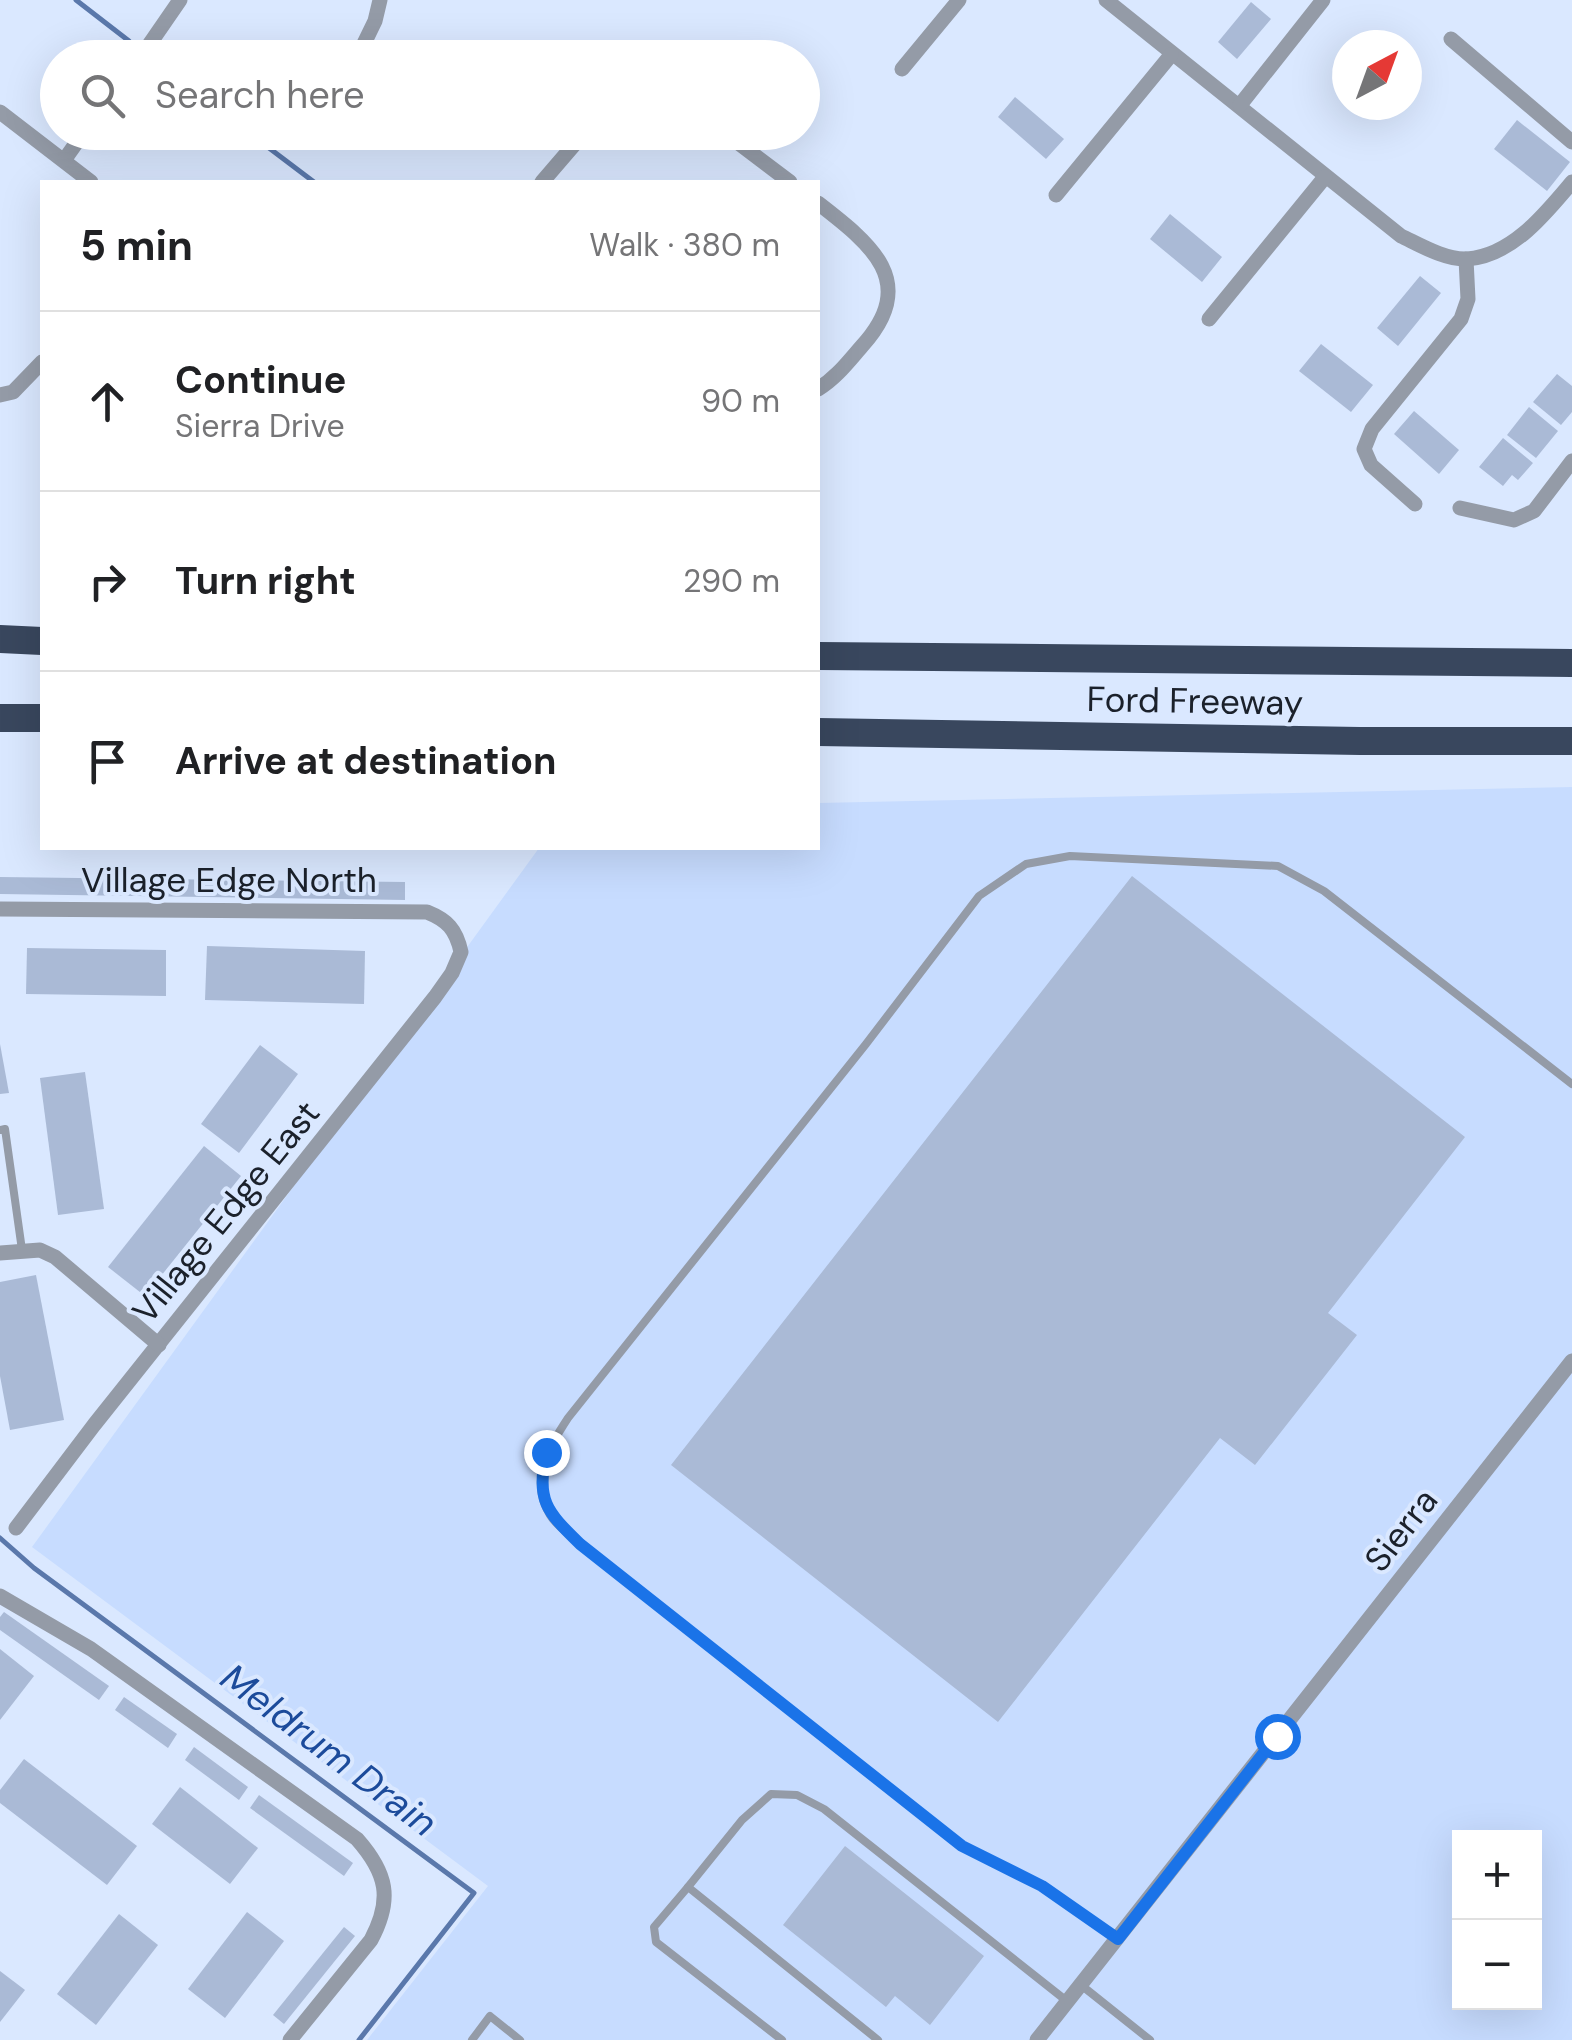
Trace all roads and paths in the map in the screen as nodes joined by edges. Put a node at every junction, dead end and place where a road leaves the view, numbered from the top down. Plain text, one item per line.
1 (180, 0) edge
2 (380, 0) edge
3 (959, 0) edge
4 (1323, 0) edge
5 (1108, 1) edge
6 (152, 40) edge
7 (366, 40) edge
8 (1451, 40) dead end
9 (1171, 55) junction
10 (902, 69) dead end
11 (1240, 105) junction
12 (0, 112) edge
13 (40, 142) edge
14 (1572, 142) edge
15 (51, 150) edge
16 (72, 150) edge
17 (570, 150) edge
18 (748, 150) edge
19 (65, 160) junction
20 (1324, 178) junction
21 (89, 180) edge
22 (544, 180) edge
23 (787, 180) edge
24 (1572, 182) edge
25 (1056, 195) dead end
26 (820, 205) edge
27 (1466, 259) junction
28 (1210, 319) dead end
29 (40, 364) edge
30 (820, 389) edge
31 (0, 395) edge
32 (1572, 461) edge
33 (1415, 504) dead end
34 (1460, 508) dead end
35 (0, 639) edge
36 (40, 641) edge
37 (820, 656) edge
38 (1572, 663) edge
39 (0, 718) edge
40 (40, 718) edge
41 (820, 732) edge
42 (1572, 741) edge
43 (0, 908) edge
44 (452, 927) joint
45 (1572, 1084) edge
46 (0, 1130) edge
47 (22, 1250) junction
48 (0, 1253) edge
49 (159, 1345) junction
50 (1572, 1361) edge
51 (16, 1528) dead end
52 (0, 1596) edge
53 (688, 1887) junction
54 (1118, 1939) junction
55 (1081, 1985) junction
56 (1068, 2002) junction
57 (290, 2040) edge
58 (472, 2040) edge
59 (520, 2040) edge
60 (782, 2040) edge
61 (878, 2040) edge
62 (1037, 2040) edge
63 (1150, 2040) edge

1 - 6 street
2 - 7 street
3 - 10 street
4 - 11 street
5 - 9 street
8 - 14 street
9 - 11 street
9 - 25 street
11 - 20 street
12 - 13 street
15 - 19 street
16 - 19 street
17 - 22 street
18 - 23 street
19 - 21 street
20 - 27 street
20 - 28 street
24 - 27 street
26 - 30 street
27 - 33 street
29 - 31 street
32 - 34 street
35 - 36 highway
37 - 38 highway, Ford Freeway
39 - 40 highway
41 - 42 highway, Ford Freeway
43 - 44 street, Village Edge North
44 - 49 street, Village Edge East
45 - 54 lane
46 - 47 lane
47 - 48 street
47 - 49 street
49 - 51 street, Village Edge East
50 - 54 street, Sierra
52 - 57 street
53 - 56 lane
53 - 60 lane
53 - 61 lane
54 - 55 street, Sierra
55 - 56 street, Sierra
55 - 63 lane
56 - 62 street, Sierra
58 - 59 lane

